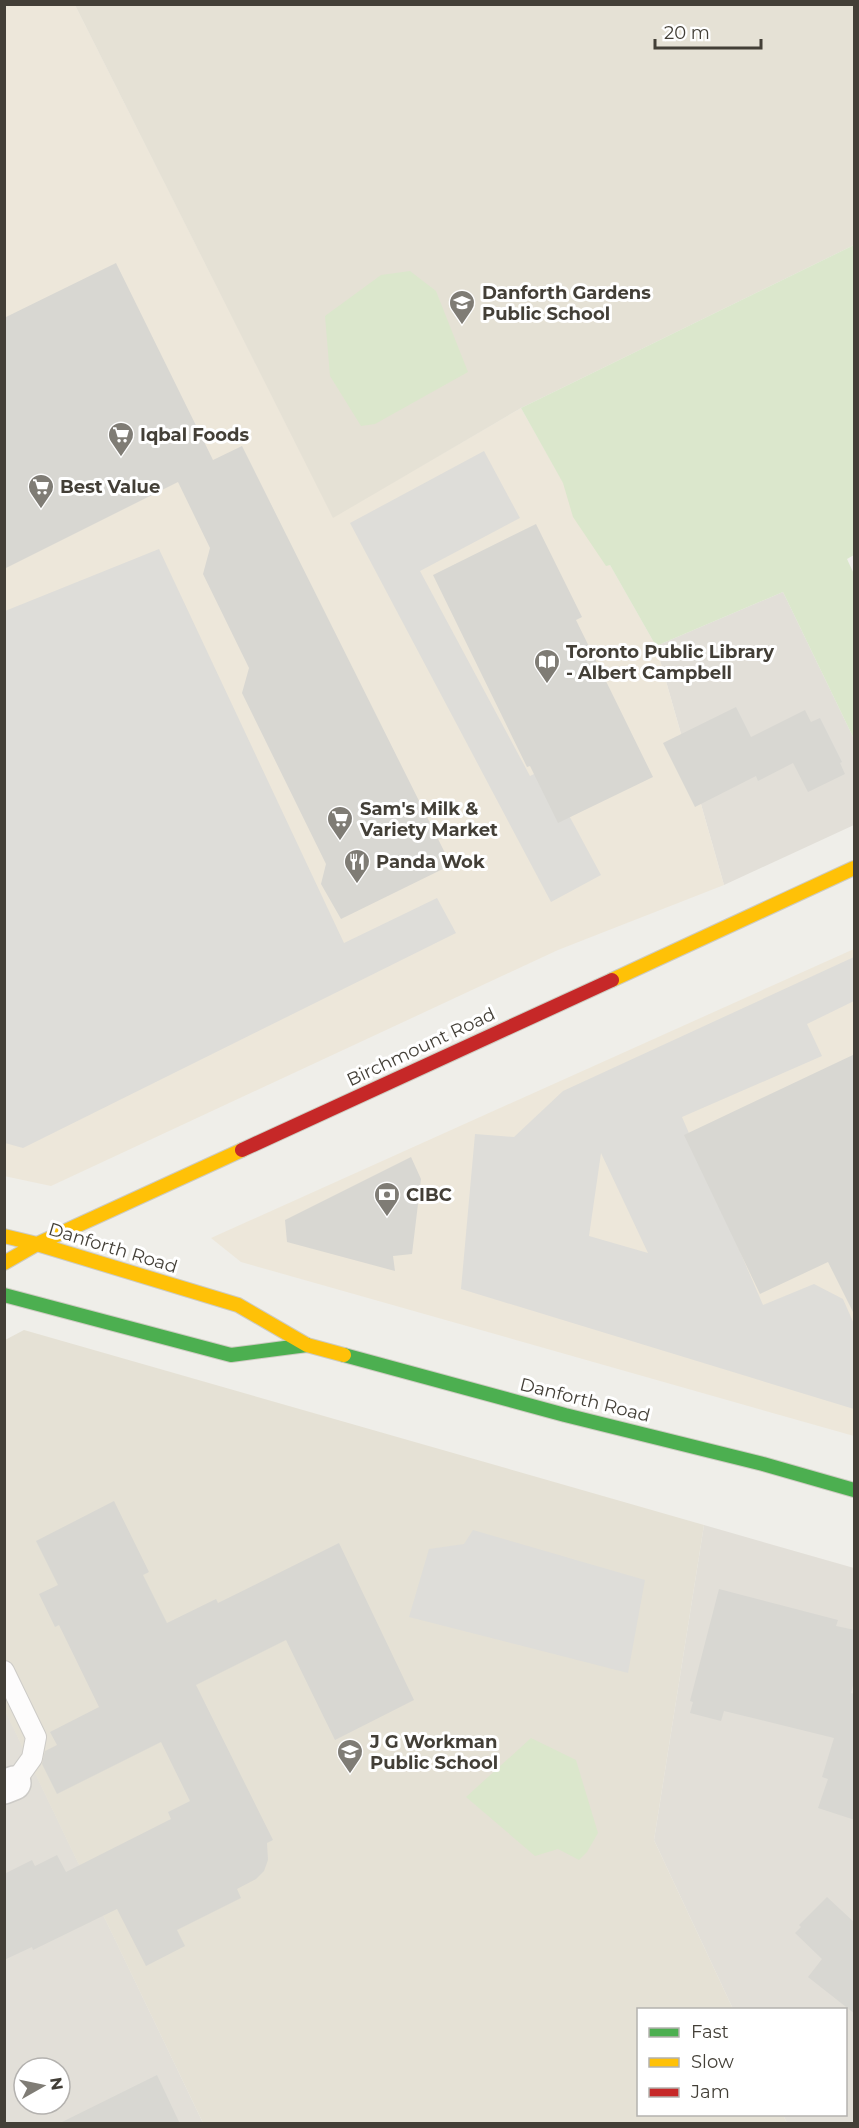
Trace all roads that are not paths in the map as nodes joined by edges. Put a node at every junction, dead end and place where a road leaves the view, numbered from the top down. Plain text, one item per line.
1 (855, 868) edge
2 (4, 1236) edge
3 (37, 1244) junction
4 (4, 1263) edge
5 (4, 1295) edge
6 (307, 1345) junction
7 (855, 1490) edge
8 (4, 1671) edge
9 (9, 1785) edge

1 - 3 main road, Birchmount Road
2 - 3 main road, Danforth Road
3 - 4 main road, Birchmount Road
3 - 6 main road, Danforth Road
5 - 6 main road, Danforth Road
6 - 7 main road, Danforth Road
8 - 9 lane

